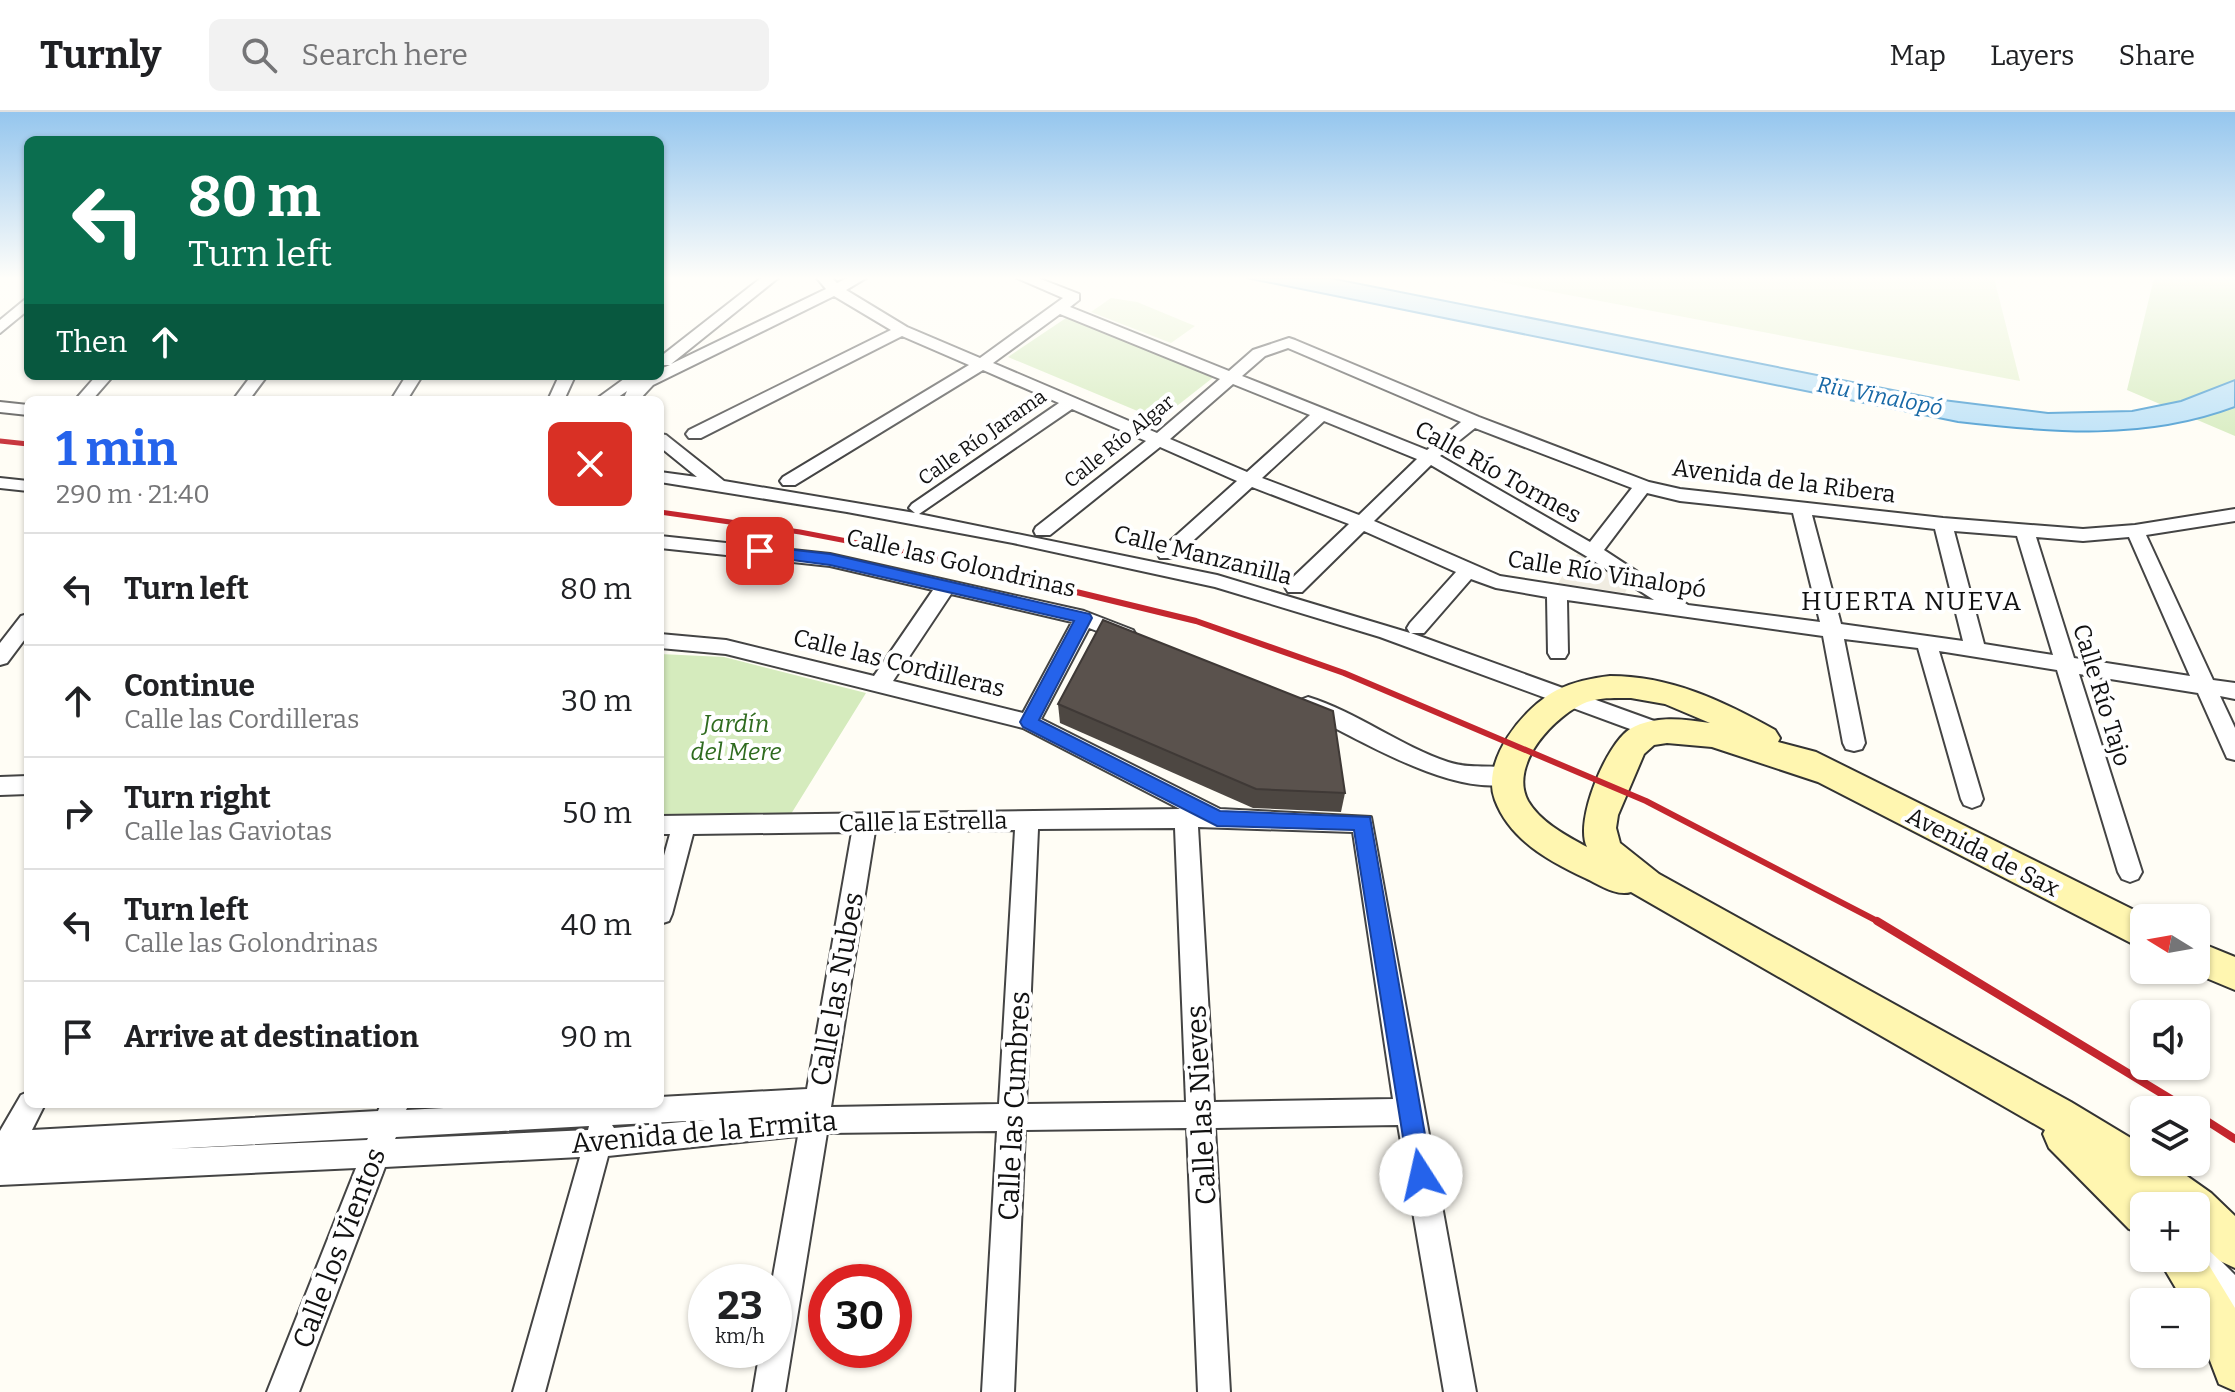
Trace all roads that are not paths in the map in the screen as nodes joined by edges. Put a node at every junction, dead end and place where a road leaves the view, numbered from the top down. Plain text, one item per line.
1 (698, 338) edge
2 (725, 338) edge
3 (887, 338) edge
4 (920, 338) edge
5 (1018, 338) edge
6 (1132, 338) edge
7 (1259, 353) joint
8 (664, 362) edge
9 (982, 364) junction
10 (664, 368) edge
11 (1230, 377) junction
12 (101, 380) edge
13 (641, 380) edge
14 (87, 396) edge
15 (611, 396) edge
16 (1072, 402) junction
17 (0, 407) edge
18 (24, 410) edge
19 (1323, 413) junction
20 (1473, 421) junction
21 (695, 434) dead end
22 (1159, 440) junction
23 (664, 442) edge
24 (1429, 457) junction
25 (664, 477) edge
26 (1251, 480) junction
27 (789, 481) dead end
28 (0, 483) edge
29 (718, 484) junction
30 (24, 486) edge
31 (1643, 486) junction
32 (918, 508) dead end
33 (1801, 509) junction
34 (2235, 515) edge
35 (1363, 523) junction
36 (1943, 524) junction
37 (1043, 531) dead end
38 (2135, 531) junction
39 (2025, 532) junction
40 (664, 542) edge
41 (1593, 552) junction
42 (1167, 554) dead end
43 (1468, 570) junction
44 (946, 586) junction
45 (1295, 587) dead end
46 (1557, 593) junction
47 (1687, 612) junction
48 (1084, 618) junction
49 (24, 626) edge
50 (1417, 628) dead end
51 (1832, 629) junction
52 (1141, 640) edge
53 (664, 641) edge
54 (1926, 642) junction
55 (1976, 651) junction
56 (1558, 653) dead end
57 (0, 658) edge
58 (2066, 666) junction
59 (879, 685) junction
60 (2206, 687) junction
61 (2235, 691) edge
62 (1283, 695) edge
63 (1569, 696) junction
64 (1029, 722) junction
65 (1660, 732) junction
66 (1854, 743) dead end
67 (2235, 752) edge
68 (1822, 771) junction
69 (1507, 776) junction
70 (24, 785) edge
71 (0, 786) edge
72 (1972, 799) dead end
73 (1217, 818) junction
74 (1186, 819) junction
75 (1027, 821) junction
76 (865, 823) junction
77 (672, 825) edge
78 (2130, 872) dead end
79 (664, 884) edge
80 (1686, 908) junction
81 (2130, 925) edge
82 (2210, 963) edge
83 (2235, 974) edge
84 (2001, 1085) junction
85 (29, 1108) edge
86 (607, 1109) edge
87 (817, 1111) junction
88 (1409, 1112) junction
89 (391, 1114) edge
90 (1202, 1115) junction
91 (1014, 1116) junction
92 (598, 1143) junction
93 (3, 1150) edge
94 (376, 1153) junction
95 (0, 1171) edge
96 (2175, 1192) edge
97 (2130, 1200) edge
98 (2210, 1218) edge
99 (2235, 1246) edge
100 (2189, 1272) edge
101 (2210, 1272) edge
102 (2235, 1296) edge
103 (2235, 1368) edge
104 (283, 1392) edge
105 (529, 1392) edge
106 (769, 1392) edge
107 (998, 1392) edge
108 (1214, 1392) edge
109 (1460, 1392) edge

1 - 8 street
2 - 10 street
3 - 21 street
4 - 9 street, Calle Río Vinalopó
5 - 9 street
6 - 11 street, Calle Río Tormes
7 - 11 street, Calle Río Algar
7 - 20 street, Avenida de la Ribera
9 - 16 street, Calle Río Vinalopó
9 - 27 street
11 - 19 street, Calle Río Tormes
11 - 22 street, Calle Río Algar
12 - 14 street
13 - 15 street
16 - 22 street, Calle Río Vinalopó
16 - 32 street, Calle Río Jarama
17 - 18 street
19 - 24 street, Calle Río Tormes
19 - 26 street
20 - 24 street
20 - 31 street, Avenida de la Ribera
22 - 26 street, Calle Río Vinalopó
22 - 37 street, Calle Río Algar
23 - 29 street, Calle Manzanilla
24 - 35 street
24 - 41 street, Calle Río Tormes
25 - 29 street, Calle Manzanilla
26 - 35 street, Calle Río Vinalopó
26 - 42 street
28 - 30 street
29 - 63 street, Calle Manzanilla
31 - 33 street, Avenida de la Ribera
31 - 41 street
33 - 36 street, Avenida de la Ribera
33 - 51 street
34 - 38 street, Avenida de la Ribera
35 - 43 street, Calle Río Vinalopó
35 - 45 street
36 - 39 street, Avenida de la Ribera
36 - 55 street
38 - 39 street, Avenida de la Ribera
38 - 60 street
39 - 58 street, Calle Río Tajo
40 - 44 street, Calle las Golondrinas
41 - 47 street, Calle Río Tormes
43 - 46 street, Calle Río Vinalopó
43 - 50 street
44 - 48 street, Calle las Golondrinas
44 - 59 street
46 - 47 street, Calle Río Vinalopó
46 - 56 street
47 - 51 street, Calle Río Vinalopó
48 - 52 street, Calle las Golondrinas
48 - 64 street
49 - 57 street
51 - 54 street, Calle Río Vinalopó
51 - 66 street
53 - 59 street, Calle las Cordilleras
54 - 55 street, Calle Río Vinalopó
54 - 72 street
55 - 58 street, Calle Río Vinalopó
58 - 60 street, Calle Río Vinalopó
58 - 78 street, Calle Río Tajo
59 - 64 street, Calle las Cordilleras
60 - 61 street, Calle Río Vinalopó
60 - 67 street
62 - 69 street
63 - 65 street, Calle Manzanilla
63 - 68 street
63 - 69 street
64 - 73 street, Calle las Cordilleras
65 - 68 street
65 - 80 street
68 - 81 street, Avenida de Sax
69 - 80 street
70 - 71 street
73 - 74 street
73 - 88 street
74 - 75 street, Calle la Estrella
74 - 90 street, Calle las Nieves
75 - 76 street, Calle la Estrella
75 - 91 street, Calle las Cumbres
76 - 77 street, Calle la Estrella
76 - 87 street, Calle las Nubes
77 - 79 street
80 - 84 street
82 - 83 street
84 - 96 street
84 - 97 street
85 - 93 street
86 - 87 street, Avenida de la Ermita
86 - 89 street, Avenida de la Ermita
86 - 92 street
87 - 91 street, Avenida de la Ermita
87 - 92 street, Avenida de la Ermita
87 - 106 street, Calle las Nubes
88 - 90 street, Avenida de la Ermita
88 - 109 street
89 - 93 street, Avenida de la Ermita
89 - 94 street, Calle los Vientos
90 - 91 street, Avenida de la Ermita
90 - 108 street, Calle las Nieves
91 - 107 street, Calle las Cumbres
92 - 94 street, Avenida de la Ermita
92 - 105 street
94 - 95 street, Avenida de la Ermita
94 - 104 street, Calle los Vientos
98 - 99 street
100 - 103 street
101 - 102 street

